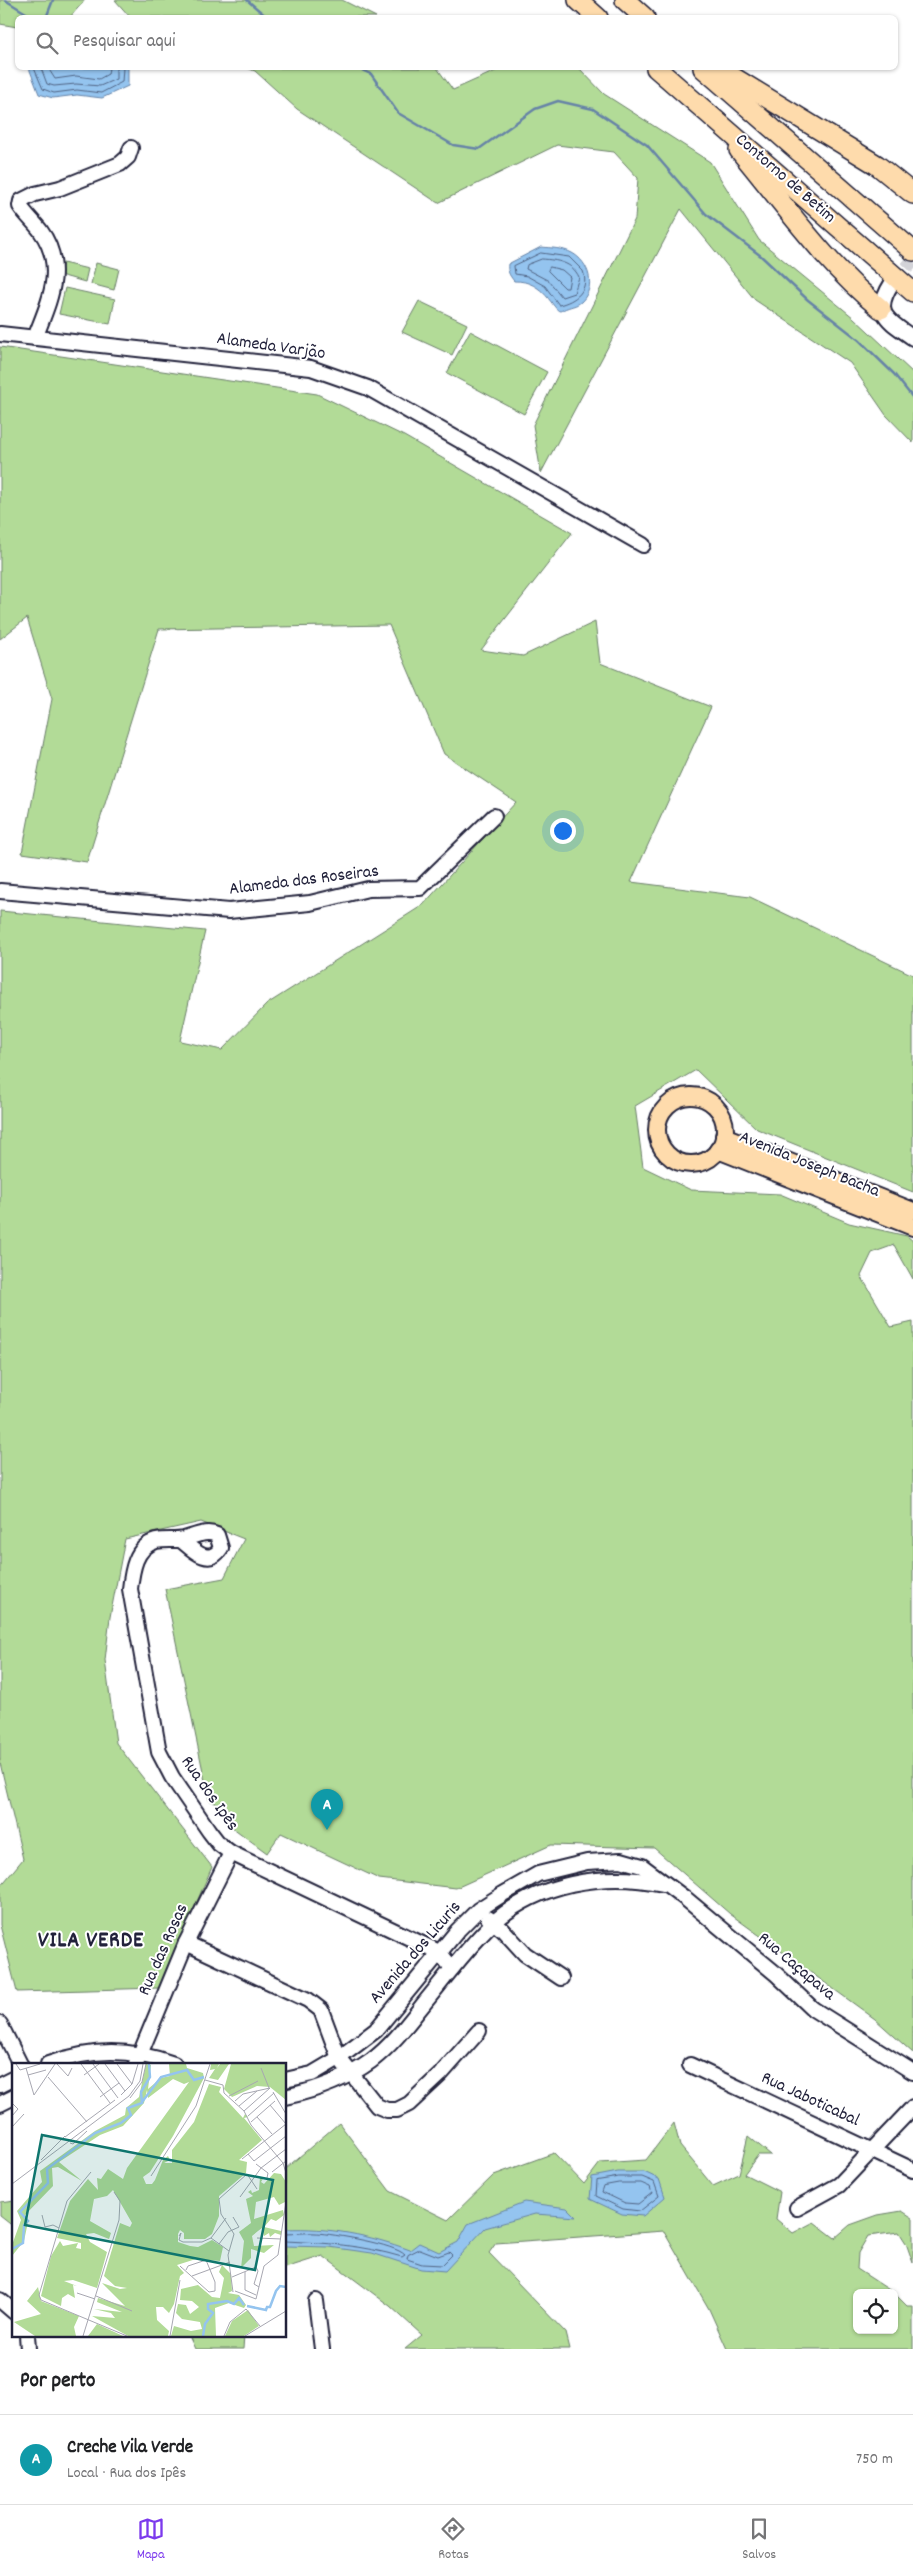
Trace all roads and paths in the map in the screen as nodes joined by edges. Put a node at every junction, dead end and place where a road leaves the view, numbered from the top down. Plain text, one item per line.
1 (578, 0) edge
2 (625, 0) edge
3 (595, 15) edge
4 (642, 15) edge
5 (658, 70) edge
6 (705, 70) edge
7 (721, 70) edge
8 (708, 112) junction
9 (131, 148) dead end
10 (913, 194) edge
11 (913, 251) edge
12 (892, 283) tunnel mouth
13 (913, 292) edge
14 (881, 309) junction
15 (0, 334) edge
16 (35, 338) junction
17 (913, 338) edge
18 (643, 545) dead end
19 (494, 816) dead end
20 (0, 891) edge
21 (913, 1211) edge
22 (913, 1227) edge
23 (181, 1540) dead end
24 (231, 1853) junction
25 (666, 1885) junction
26 (686, 1899) joint
27 (478, 1910) junction
28 (494, 1922) junction
29 (186, 1943) junction
30 (439, 1952) junction
31 (452, 1968) junction
32 (561, 1978) dead end
33 (0, 2024) edge
34 (479, 2031) dead end
35 (340, 2058) junction
36 (138, 2059) edge
37 (20, 2063) edge
38 (52, 2063) edge
39 (167, 2063) edge
40 (690, 2065) dead end
41 (913, 2072) edge
42 (351, 2074) junction
43 (12, 2079) edge
44 (286, 2080) edge
45 (0, 2084) edge
46 (286, 2097) edge
47 (12, 2098) edge
48 (0, 2104) edge
49 (913, 2107) edge
50 (873, 2151) junction
51 (913, 2170) edge
52 (797, 2208) dead end
53 (0, 2300) edge
54 (316, 2301) dead end
55 (12, 2310) edge
56 (28, 2336) edge
57 (28, 2349) edge
58 (322, 2349) edge

1 - 3 highway
2 - 4 highway
5 - 8 highway, Contorno de Betim
6 - 11 highway, Contorno de Betim
7 - 10 highway
8 - 13 highway, Contorno de Betim
8 - 14 highway
9 - 16 street
12 - 14 street
14 - 17 street
15 - 16 street, Alameda Varjão
16 - 18 street, Alameda Varjão
19 - 20 street, Alameda das Roseiras
21 - 22 main road, Avenida Joseph Bacha
23 - 24 street, Rua dos Ipês
24 - 29 street, Rua das Rosas
24 - 30 street, Rua dos Ipês
25 - 26 street, Avenida dos Licuris
25 - 27 street, Avenida dos Licuris
25 - 28 street, Avenida dos Licuris
26 - 41 street, Rua Caçapava
27 - 28 street
27 - 30 street, Avenida dos Licuris
28 - 31 street, Avenida dos Licuris
28 - 32 street
29 - 35 street
29 - 36 street, Rua das Rosas
30 - 31 street, Rua dos Ipês
30 - 35 street, Avenida dos Licuris
31 - 42 street, Avenida dos Licuris
33 - 37 street
34 - 42 street
35 - 42 street
35 - 44 street, Avenida dos Licuris
36 - 38 street
36 - 39 street
40 - 50 street, Rua Jaboticabal
42 - 46 street, Avenida dos Licuris
43 - 45 street
47 - 48 street
49 - 50 street
50 - 51 street, Rua Jaboticabal
50 - 52 street
53 - 55 street
54 - 58 street
56 - 57 street

